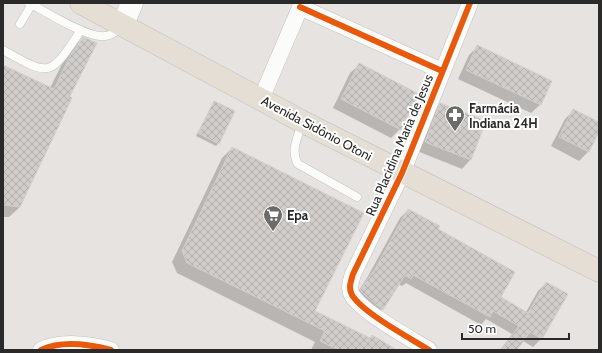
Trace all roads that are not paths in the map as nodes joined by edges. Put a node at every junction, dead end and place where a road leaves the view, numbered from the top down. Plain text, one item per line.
1 (81, 3) edge
2 (132, 3) edge
3 (470, 3) edge
4 (30, 4) edge
5 (301, 5) edge
6 (20, 24) dead end
7 (123, 24) junction
8 (81, 30) junction
9 (3, 50) edge
10 (442, 72) junction
11 (261, 99) junction
12 (303, 122) junction
13 (402, 172) junction
14 (358, 197) dead end
15 (599, 271) edge
16 (41, 350) edge
17 (111, 350) edge
18 (429, 350) edge

1 - 7 main road, Avenida Sidônio Otoni
2 - 7 main road
3 - 10 street, Rua Placidina Maria de Jesus
4 - 6 lane
4 - 8 lane
5 - 10 street
5 - 11 street
7 - 8 lane
7 - 11 main road, Avenida Sidônio Otoni
8 - 9 lane
10 - 13 street, Rua Placidina Maria de Jesus
11 - 12 main road, Avenida Sidônio Otoni
12 - 13 main road, Avenida Sidônio Otoni
12 - 14 lane
13 - 15 main road, Avenida Sidônio Otoni
13 - 18 street, Rua Placidina Maria de Jesus
16 - 17 street

